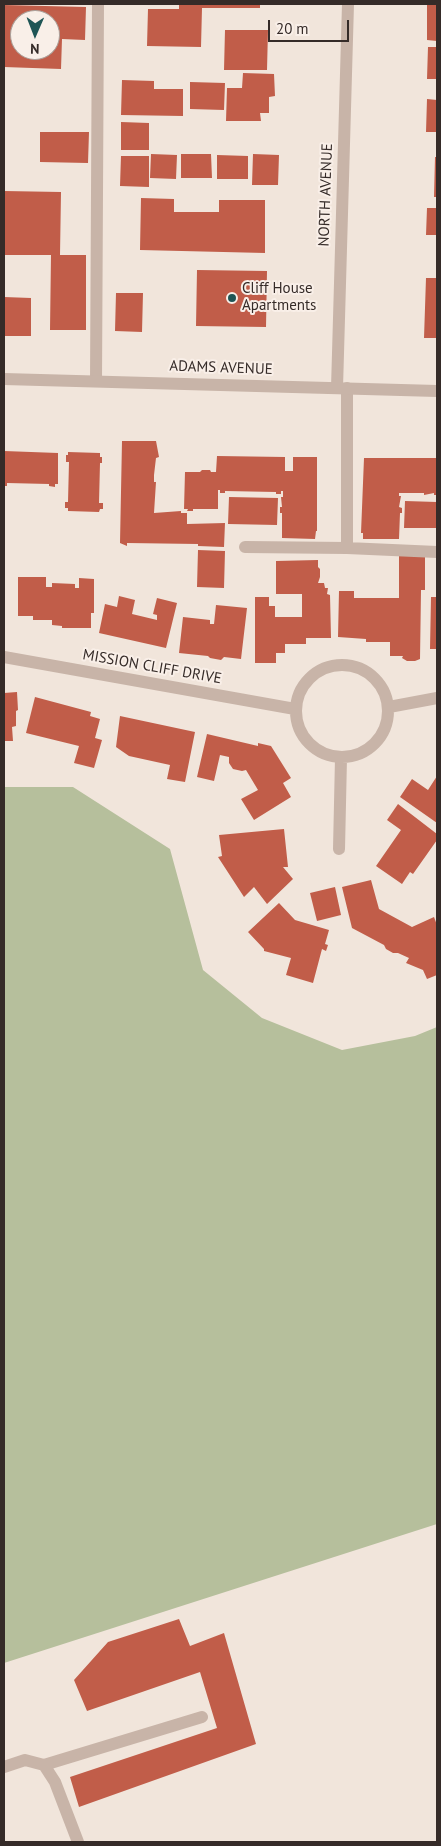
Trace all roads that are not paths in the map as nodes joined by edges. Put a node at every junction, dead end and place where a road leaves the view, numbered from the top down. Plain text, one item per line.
1 (98, 4) edge
2 (348, 4) edge
3 (4, 379) edge
4 (96, 381) junction
5 (342, 388) junction
6 (437, 391) edge
7 (245, 547) dead end
8 (347, 548) junction
9 (437, 552) edge
10 (4, 657) edge
11 (437, 698) edge
12 (389, 707) junction
13 (295, 709) junction
14 (341, 758) junction
15 (339, 849) dead end
16 (202, 1717) dead end
17 (44, 1765) junction
18 (4, 1767) edge
19 (78, 1842) edge

1 - 4 street
2 - 5 street, NORTH AVENUE
3 - 4 street, ADAMS AVENUE
4 - 5 street, ADAMS AVENUE
5 - 6 street, ADAMS AVENUE
5 - 8 street, NORTH AVENUE
7 - 8 street
8 - 9 street
10 - 13 street, MISSION CLIFF DRIVE
11 - 12 street
12 - 13 street
12 - 14 street
13 - 14 street
14 - 15 street
16 - 17 street
17 - 18 street
17 - 19 street

